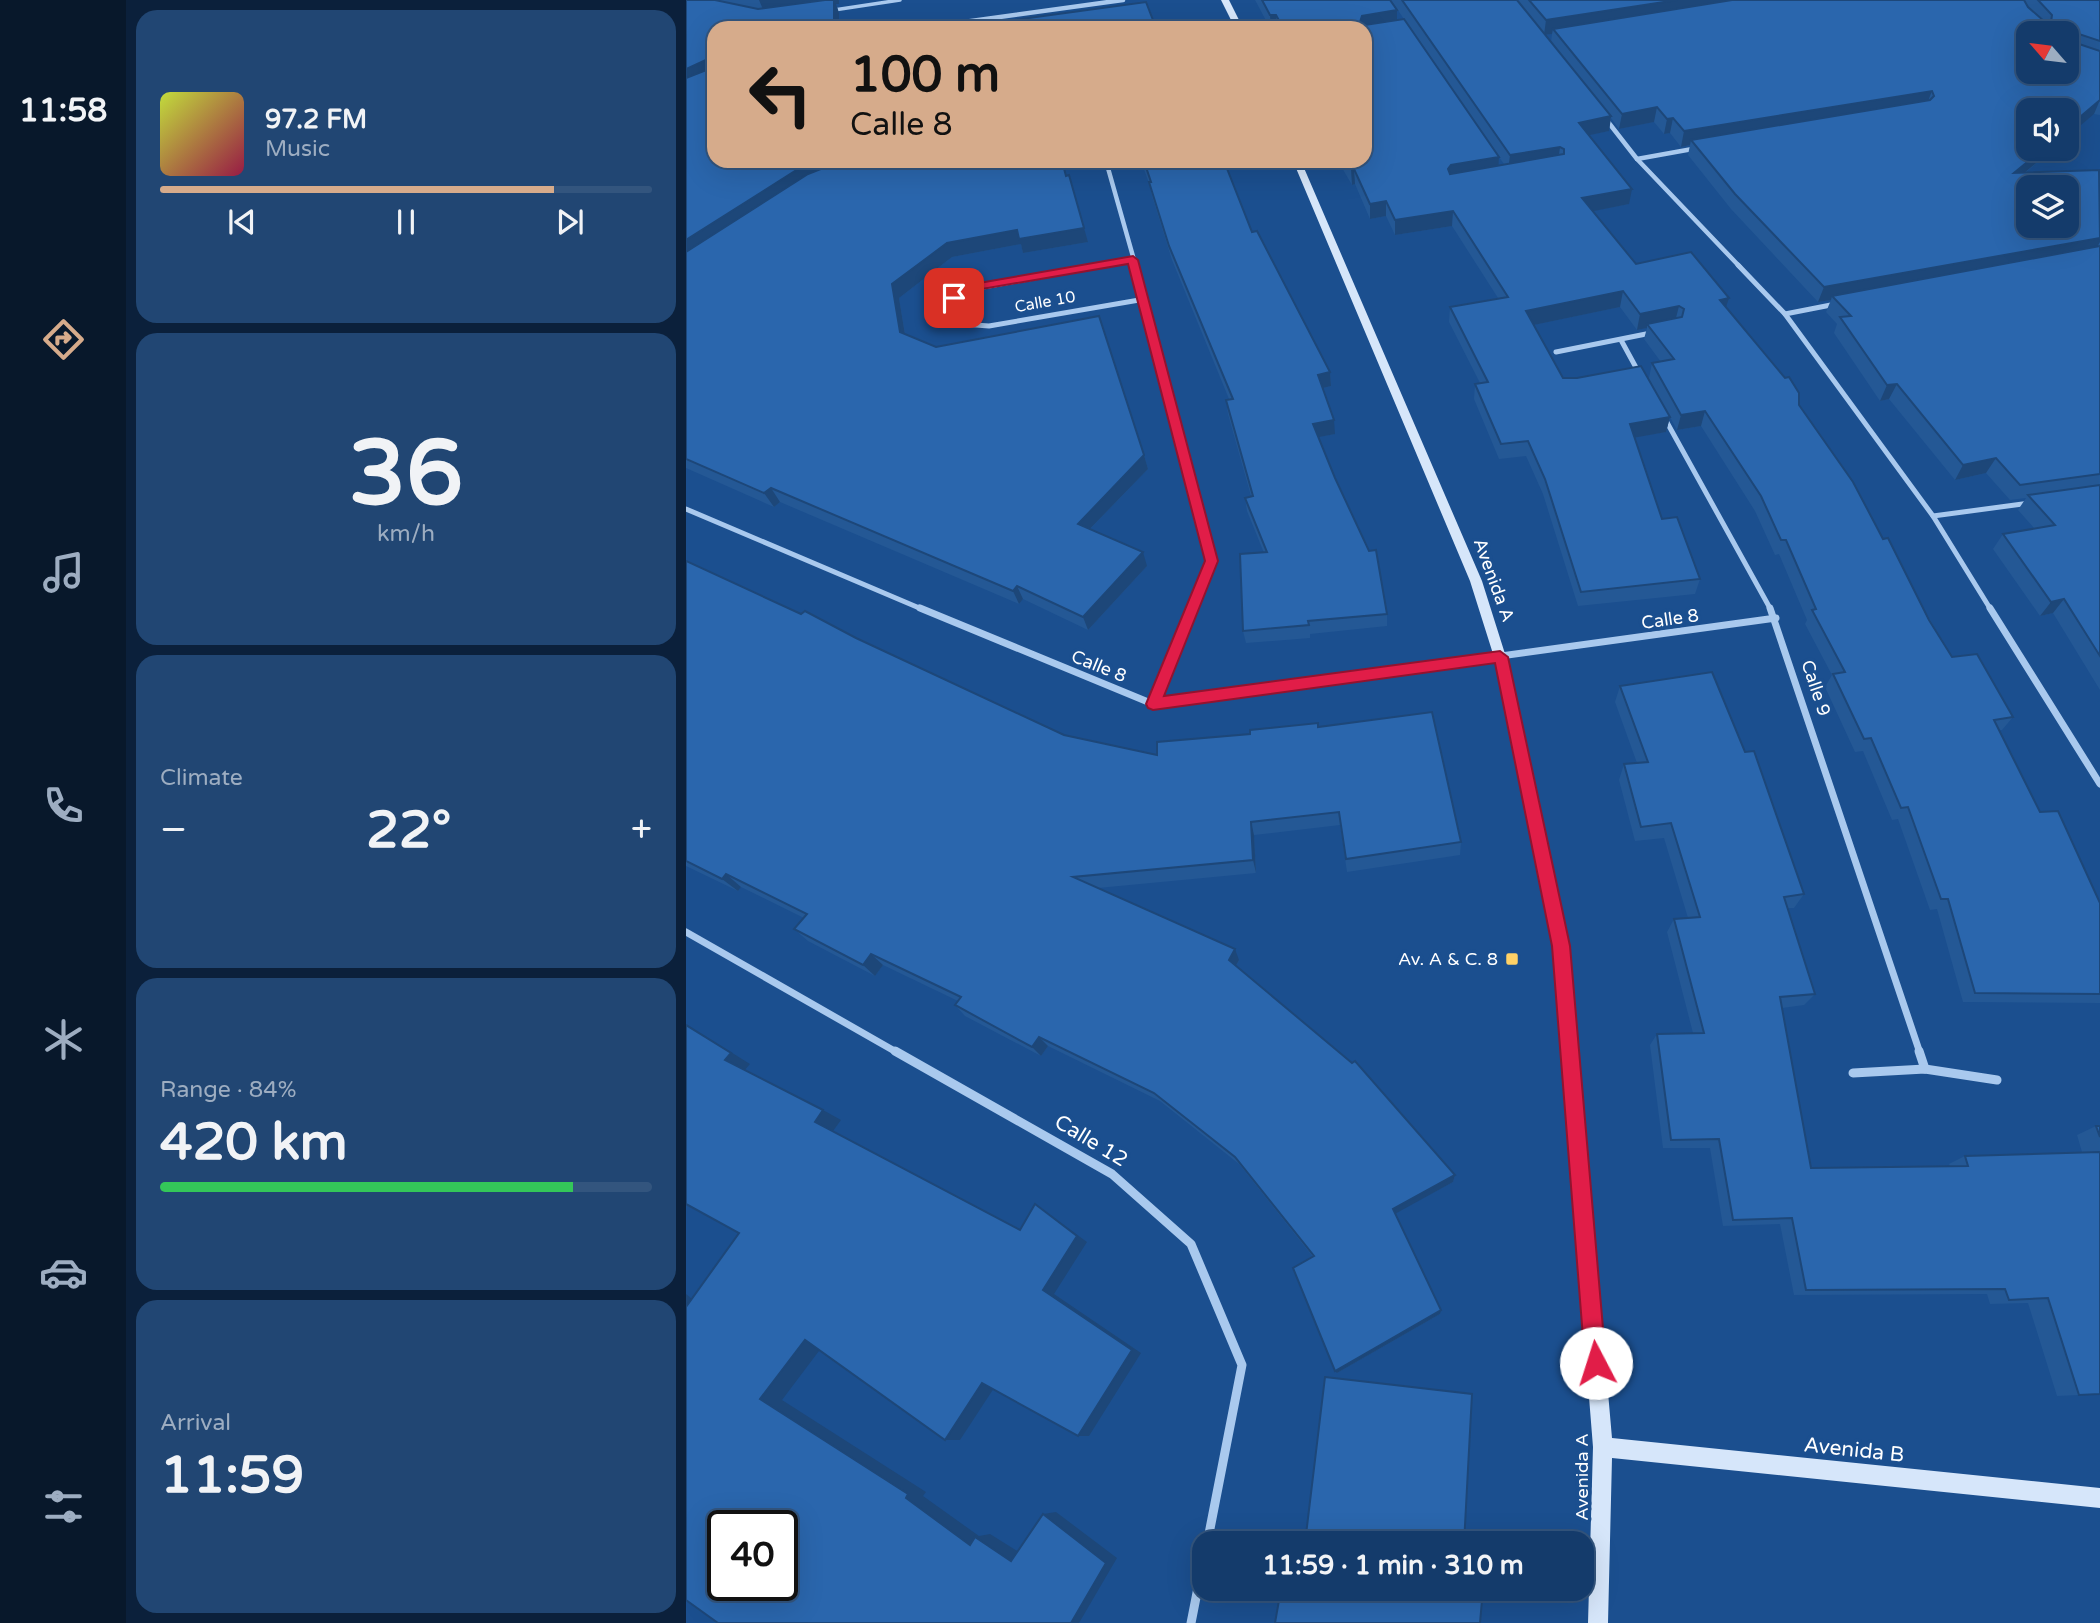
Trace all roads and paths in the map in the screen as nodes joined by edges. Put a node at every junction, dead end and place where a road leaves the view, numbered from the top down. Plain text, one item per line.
1 (900, 0) edge
2 (1123, 0) edge
3 (1225, 0) edge
4 (833, 10) edge
5 (971, 21) edge
6 (1236, 21) edge
7 (1602, 115) edge
8 (1705, 147) edge
9 (1637, 159) junction
10 (1108, 168) edge
11 (1300, 168) edge
12 (1133, 260) junction
13 (1145, 299) junction
14 (1838, 304) edge
15 (1785, 314) junction
16 (1654, 332) edge
17 (1621, 340) junction
18 (1556, 352) dead end
19 (1641, 377) edge
20 (1661, 413) edge
21 (2036, 502) edge
22 (686, 509) edge
23 (1933, 516) junction
24 (1776, 618) junction
25 (1500, 657) junction
26 (1153, 704) junction
27 (2100, 784) edge
28 (686, 932) edge
29 (1925, 1069) junction
30 (1853, 1073) dead end
31 (1997, 1080) dead end
32 (1603, 1447) junction
33 (2100, 1498) edge
34 (1210, 1531) edge
35 (1195, 1601) edge
36 (1191, 1623) edge
37 (1598, 1623) edge

1 - 4 lane
2 - 5 street
3 - 6 street
7 - 9 street
8 - 9 street
9 - 15 street
10 - 12 street
11 - 25 street, Avenida A
12 - 13 street
12 - 13 street, Calle 10
13 - 26 street
14 - 15 street
15 - 23 street
16 - 17 street
17 - 18 street
17 - 19 street
20 - 24 street, Calle 9
21 - 23 street
22 - 26 street, Calle 8
23 - 27 street
24 - 25 street, Calle 8
24 - 29 street, Calle 9
25 - 26 street, Calle 8
25 - 32 street, Avenida A
28 - 34 street, Calle 12
29 - 30 street
29 - 31 street
32 - 33 street, Avenida B
32 - 37 street, Avenida A
35 - 36 street

